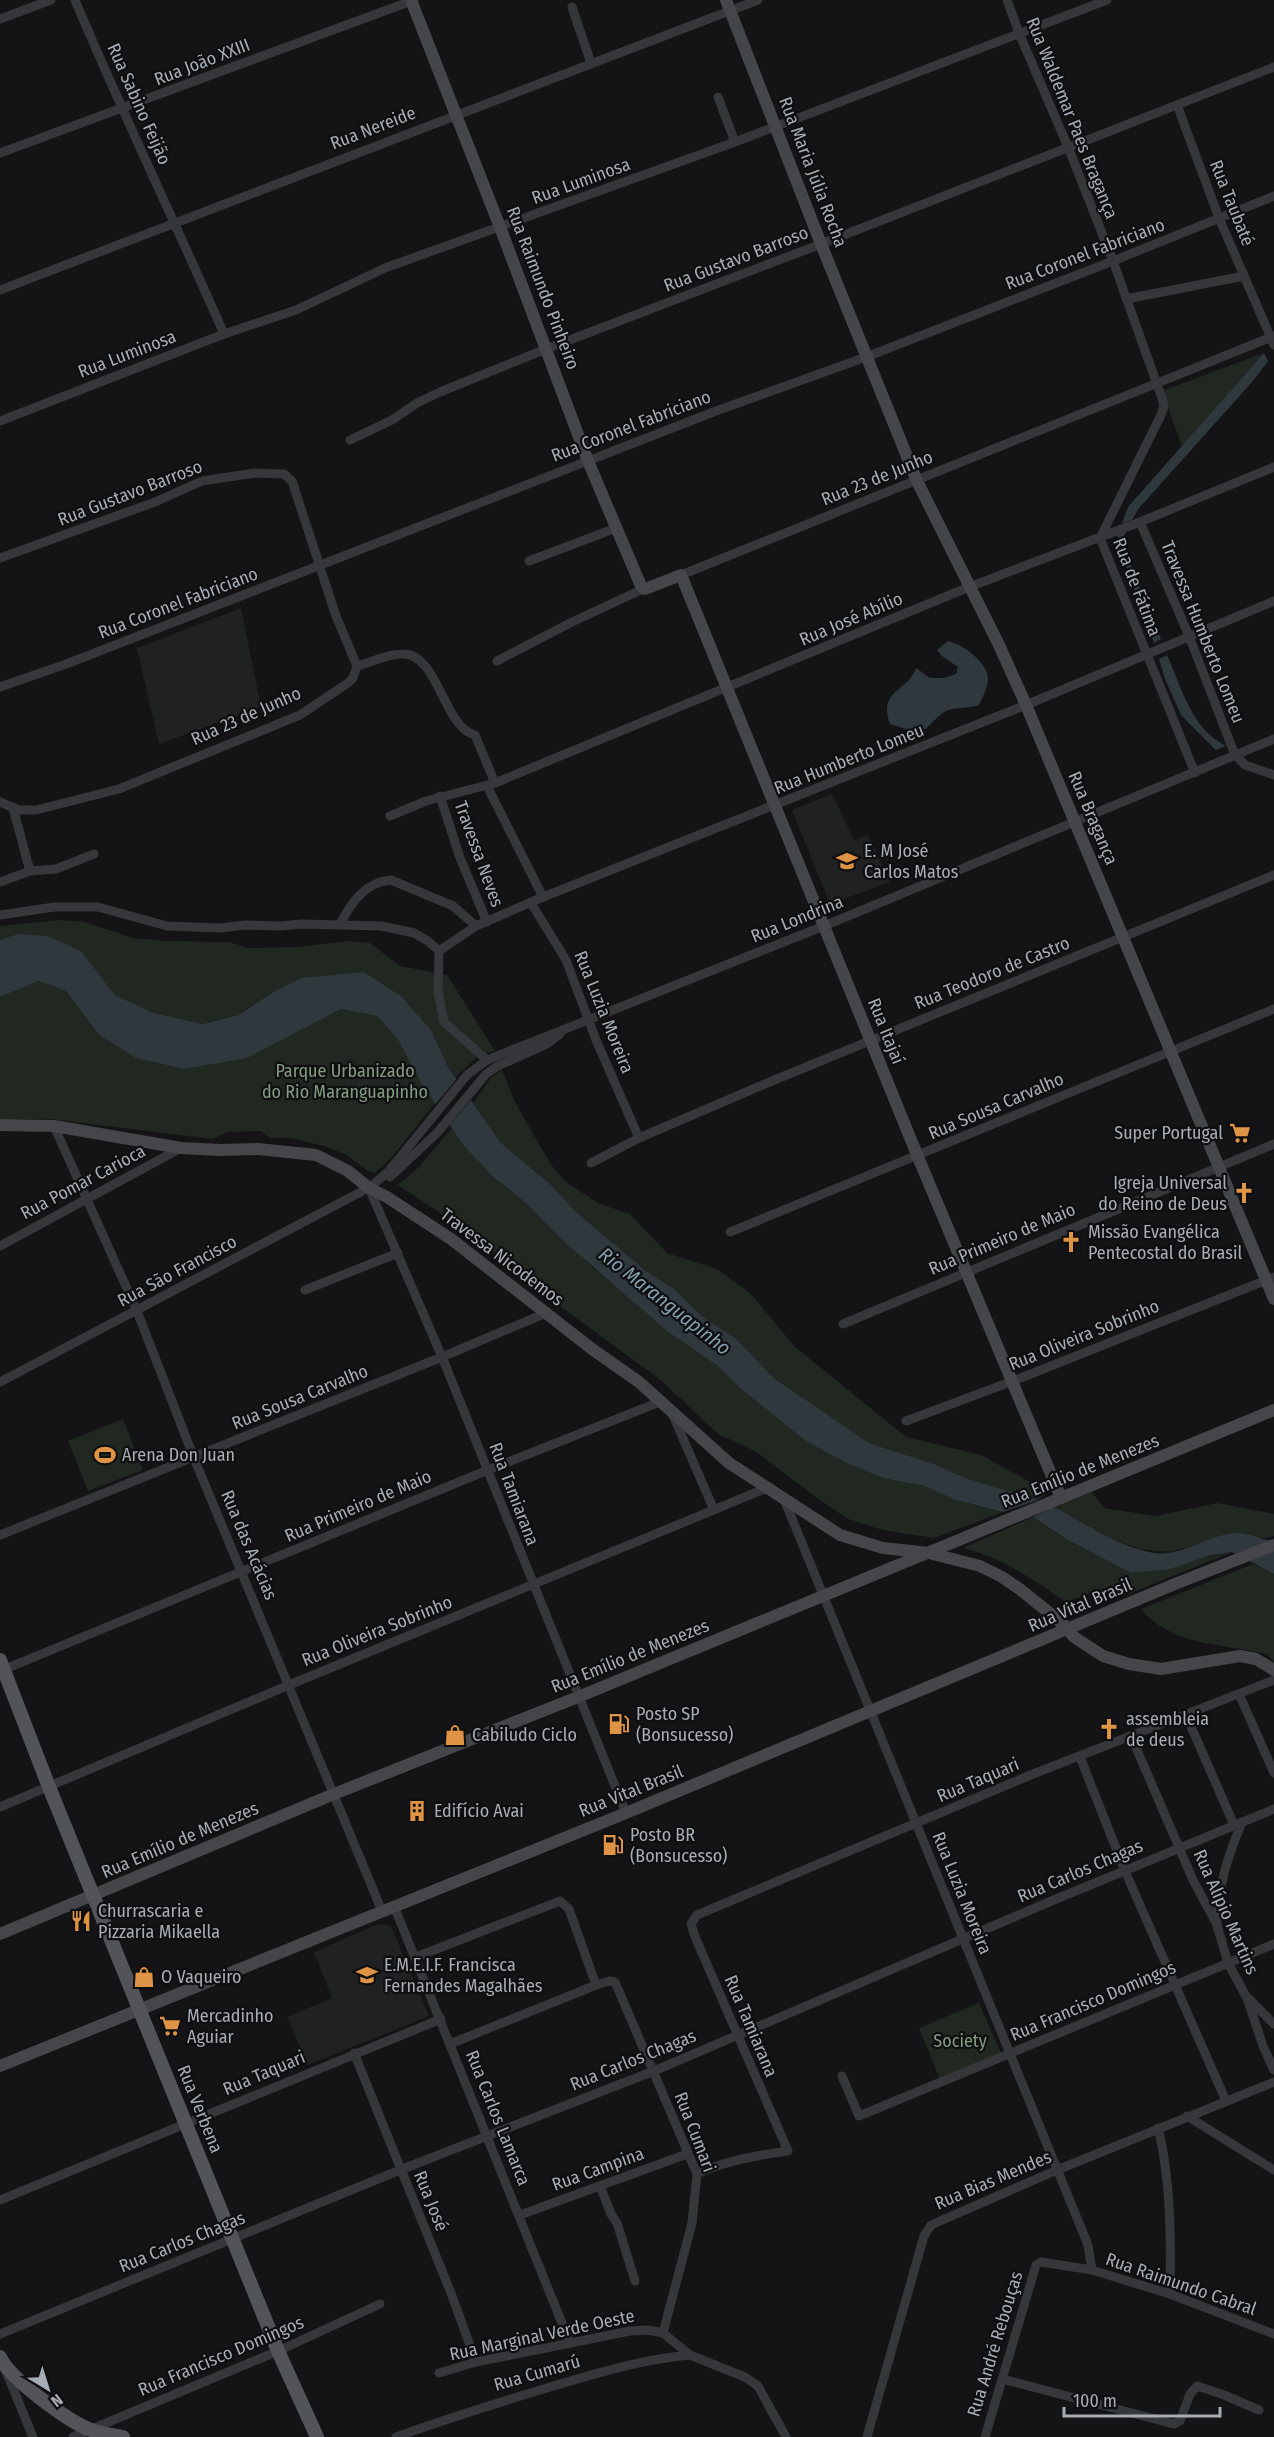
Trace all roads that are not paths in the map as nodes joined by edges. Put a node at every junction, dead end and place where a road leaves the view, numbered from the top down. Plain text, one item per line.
1 (51, 0) edge
2 (75, 0) edge
3 (412, 0) edge
4 (758, 0) edge
5 (1007, 0) edge
6 (1107, 0) edge
7 (728, 5) edge
8 (572, 7) dead end
9 (0, 19) edge
10 (1018, 33) junction
11 (591, 63) junction
12 (1274, 67) edge
13 (718, 98) dead end
14 (1177, 105) junction
15 (121, 110) junction
16 (457, 114) junction
17 (776, 127) junction
18 (735, 142) junction
19 (1068, 147) junction
20 (0, 153) edge
21 (1274, 196) edge
22 (1219, 218) junction
23 (175, 222) junction
24 (500, 227) junction
25 (821, 244) junction
26 (1113, 261) junction
27 (1244, 276) junction
28 (0, 290) edge
29 (1126, 299) junction
30 (224, 334) junction
31 (1273, 340) edge
32 (546, 349) junction
33 (866, 357) junction
34 (1158, 383) junction
35 (0, 421) edge
36 (350, 440) dead end
37 (588, 461) junction
38 (1274, 467) edge
39 (917, 481) junction
40 (1140, 522) junction
41 (616, 528) junction
42 (1100, 538) junction
43 (0, 558) edge
44 (529, 561) dead end
45 (319, 566) junction
46 (681, 575) junction
47 (969, 587) junction
48 (643, 589) junction
49 (1274, 601) edge
50 (1189, 636) junction
51 (1146, 654) junction
52 (497, 661) dead end
53 (357, 666) junction
54 (0, 687) edge
55 (728, 688) junction
56 (1026, 705) junction
57 (1274, 739) edge
58 (1235, 755) junction
59 (1195, 773) junction
60 (1274, 775) edge
61 (491, 784) junction
62 (440, 796) junction
63 (0, 802) edge
64 (776, 806) junction
65 (13, 808) junction
66 (390, 816) dead end
67 (1075, 822) junction
68 (94, 854) dead end
69 (30, 871) junction
70 (1274, 875) edge
71 (0, 882) edge
72 (543, 897) junction
73 (531, 903) junction
74 (0, 915) edge
75 (487, 922) junction
76 (340, 924) junction
77 (476, 926) junction
78 (824, 926) junction
79 (1123, 937) junction
80 (439, 951) junction
81 (1274, 1010) edge
82 (589, 1021) junction
83 (564, 1031) junction
84 (871, 1041) junction
85 (1171, 1052) junction
86 (487, 1060) junction
87 (0, 1125) edge
88 (54, 1126) junction
89 (639, 1138) junction
90 (1274, 1144) edge
91 (181, 1148) junction
92 (918, 1157) junction
93 (591, 1162) dead end
94 (1220, 1166) junction
95 (369, 1188) junction
96 (88, 1199) junction
97 (730, 1232) dead end
98 (0, 1245) edge
99 (398, 1254) junction
100 (967, 1272) junction
101 (1270, 1279) edge
102 (306, 1290) dead end
103 (1274, 1299) edge
104 (137, 1311) junction
105 (546, 1313) junction
106 (843, 1324) dead end
107 (442, 1357) junction
108 (1013, 1381) junction
109 (0, 1382) edge
110 (662, 1401) junction
111 (1274, 1410) edge
112 (672, 1413) junction
113 (906, 1421) dead end
114 (194, 1458) junction
115 (488, 1470) junction
116 (767, 1488) junction
117 (784, 1499) junction
118 (1056, 1500) junction
119 (714, 1510) junction
120 (0, 1536) edge
121 (1274, 1545) edge
122 (929, 1553) junction
123 (243, 1572) junction
124 (533, 1586) junction
125 (823, 1596) junction
126 (1068, 1629) junction
127 (1, 1667) edge
128 (1274, 1670) edge
129 (1274, 1680) edge
130 (289, 1685) junction
131 (1239, 1694) junction
132 (578, 1697) junction
133 (870, 1712) junction
134 (1186, 1714) junction
135 (1131, 1736) junction
136 (1080, 1757) junction
137 (1274, 1773) edge
138 (49, 1787) junction
139 (334, 1794) junction
140 (0, 1807) edge
141 (1274, 1809) edge
142 (626, 1813) junction
143 (1238, 1824) junction
144 (916, 1825) junction
145 (1179, 1847) junction
146 (1125, 1871) junction
147 (94, 1896) junction
148 (394, 1906) junction
149 (382, 1911) junction
150 (697, 1915) joint
151 (1217, 1925) junction
152 (0, 1934) edge
153 (963, 1940) junction
154 (1274, 1944) edge
155 (416, 1957) junction
156 (1228, 1963) junction
157 (596, 1985) junction
158 (1175, 1985) junction
159 (1247, 1998) junction
160 (140, 2010) junction
161 (441, 2019) junction
162 (1274, 2024) edge
163 (737, 2035) junction
164 (450, 2044) junction
165 (354, 2053) junction
166 (1009, 2054) junction
167 (0, 2066) edge
168 (1274, 2070) edge
169 (654, 2071) junction
170 (843, 2076) dead end
171 (1274, 2082) edge
172 (1226, 2101) junction
173 (1187, 2116) junction
174 (187, 2123) junction
175 (1158, 2128) junction
176 (486, 2136) junction
177 (687, 2154) junction
178 (1057, 2169) junction
179 (400, 2170) junction
180 (1274, 2170) edge
181 (697, 2174) junction
182 (600, 2186) junction
183 (0, 2200) edge
184 (520, 2215) junction
185 (234, 2239) junction
186 (1041, 2262) joint
187 (1092, 2270) junction
188 (635, 2282) dead end
189 (1170, 2294) junction
190 (381, 2304) dead end
191 (663, 2333) junction
192 (0, 2334) edge
193 (1274, 2334) edge
194 (570, 2343) junction
195 (278, 2351) junction
196 (690, 2355) junction
197 (1, 2360) edge
198 (476, 2362) junction
199 (439, 2373) dead end
200 (1002, 2379) junction
201 (1258, 2410) dead end
202 (90, 2430) junction
203 (33, 2437) edge
204 (73, 2437) edge
205 (123, 2437) edge
206 (318, 2437) edge
207 (396, 2437) edge
208 (786, 2437) edge
209 (867, 2437) edge
210 (985, 2437) edge

1 - 9 street
2 - 15 street, Rua Sabino Feijão
3 - 15 street, Rua João XXIII
3 - 16 street, Rua Raimundo Pinheiro
4 - 7 street, Rua Nereide
5 - 10 street, Rua Waldemar Paes Bragança
6 - 10 street, Rua Luminosa
7 - 11 street, Rua Nereide
7 - 17 street, Rua Maria Júlia Rocha
8 - 11 street
10 - 17 street, Rua Luminosa
10 - 19 street, Rua Waldemar Paes Bragança
11 - 16 street, Rua Nereide
12 - 14 street, Rua Gustavo Barroso
13 - 18 street
14 - 19 street, Rua Gustavo Barroso
14 - 22 street, Rua Taubaté
15 - 20 street, Rua João XXIII
15 - 23 street, Rua Sabino Feijão
16 - 23 street, Rua Nereide
16 - 24 street, Rua Raimundo Pinheiro
17 - 18 street, Rua Luminosa
17 - 25 street, Rua Maria Júlia Rocha
18 - 24 street, Rua Luminosa
19 - 25 street, Rua Gustavo Barroso
19 - 26 street, Rua Waldemar Paes Bragança
21 - 22 street, Rua Coronel Fabriciano
22 - 26 street, Rua Coronel Fabriciano
22 - 27 street, Rua Taubaté
23 - 28 street, Rua Nereide
23 - 30 street, Rua Sabino Feijão
24 - 30 street, Rua Luminosa
24 - 32 street, Rua Raimundo Pinheiro
25 - 32 street, Rua Gustavo Barroso
25 - 33 street, Rua Maria Júlia Rocha
26 - 29 street, Rua Waldemar Paes Bragança
26 - 33 street, Rua Coronel Fabriciano
27 - 29 street
27 - 31 street, Rua Taubaté
29 - 34 street, Rua Waldemar Paes Bragança
30 - 35 street, Rua Luminosa
31 - 34 street, Rua 23 de Junho
32 - 36 street, Rua Gustavo Barroso
32 - 37 street, Rua Raimundo Pinheiro
33 - 37 street, Rua Coronel Fabriciano
33 - 39 street, Rua Bragança
34 - 39 street, Rua 23 de Junho
34 - 42 street, Rua de Fátima
37 - 41 street, Rua Raimundo Pinheiro
37 - 45 street, Rua Coronel Fabriciano
38 - 40 street, Rua José Abílio
39 - 46 street, Rua 23 de Junho
39 - 47 street, Rua Bragança
40 - 42 street, Rua José Abílio
40 - 50 street, Travessa Humberto Lomeu
41 - 44 street
41 - 48 street, Rua Raimundo Pinheiro
42 - 47 street, Rua José Abílio
42 - 51 street, Rua de Fátima
43 - 45 street, Rua Gustavo Barroso
45 - 53 street
45 - 54 street, Rua Coronel Fabriciano
46 - 48 street, Rua 23 de Junho
46 - 55 street, Rua Itajaí
47 - 55 street, Rua José Abílio
47 - 56 street, Rua Bragança
48 - 52 street, Rua 23 de Junho
49 - 50 street, Rua Humberto Lomeu
50 - 51 street, Rua Humberto Lomeu
50 - 58 street, Travessa Humberto Lomeu
51 - 56 street, Rua Humberto Lomeu
51 - 59 street, Rua de Fátima
53 - 61 street
53 - 65 street, Rua 23 de Junho
55 - 61 street, Rua José Abílio
55 - 64 street, Rua Itajaí
56 - 64 street, Rua Humberto Lomeu
56 - 67 street, Rua Bragança
57 - 58 street, Rua Londrina
58 - 59 street, Rua Londrina
58 - 60 street
59 - 67 street, Rua Londrina
61 - 62 street, Rua José Abílio
61 - 72 street
62 - 66 street, Rua José Abílio
62 - 75 street, Travessa Neves
63 - 65 street, Rua 23 de Junho
64 - 72 street, Rua Humberto Lomeu
64 - 78 street, Rua Itajaí
65 - 69 street
67 - 78 street, Rua Londrina
67 - 79 street, Rua Bragança
68 - 69 street
69 - 71 street
70 - 79 street, Rua Teodoro de Castro
72 - 73 street, Rua Humberto Lomeu
73 - 75 street, Rua Humberto Lomeu
73 - 82 street, Rua Luzia Moreira
74 - 76 street
75 - 77 street, Rua Humberto Lomeu
76 - 77 street
76 - 80 street
77 - 80 street, Rua Humberto Lomeu
78 - 82 street, Rua Londrina
78 - 84 street, Rua Itajaí
79 - 84 street, Rua Teodoro de Castro
79 - 85 street, Rua Bragança
80 - 86 street
81 - 85 street, Rua Sousa Carvalho
82 - 83 street, Rua Londrina
82 - 89 street, Rua Luzia Moreira
83 - 86 street
83 - 95 street
84 - 89 street, Rua Teodoro de Castro
84 - 92 street, Rua Itajaí
85 - 92 street, Rua Sousa Carvalho
85 - 94 street, Rua Bragança
86 - 95 street
87 - 88 street, Travessa Nicodemos
88 - 91 street, Travessa Nicodemos
88 - 96 street, Rua das Acácias
89 - 93 street, Rua Teodoro de Castro
90 - 94 street, Rua Primeiro de Maio
91 - 95 street, Travessa Nicodemos
91 - 96 street, Rua Pomar Carioca
92 - 97 street, Rua Sousa Carvalho
92 - 100 street, Rua Itajaí
94 - 100 street, Rua Primeiro de Maio
94 - 101 street, Rua Bragança
95 - 99 street, Rua Tamiarana
95 - 104 street, Rua São Francisco
95 - 105 street, Travessa Nicodemos
96 - 98 street, Rua Pomar Carioca
96 - 104 street, Rua das Acácias
99 - 102 street
99 - 107 street, Rua Tamiarana
100 - 106 street, Rua Primeiro de Maio
100 - 108 street, Rua Itajaí
101 - 103 street, Rua Bragança
101 - 108 street, Rua Oliveira Sobrinho
104 - 109 street, Rua São Francisco
104 - 114 street, Rua das Acácias
105 - 107 street, Rua Sousa Carvalho
105 - 110 street, Travessa Nicodemos
107 - 114 street, Rua Sousa Carvalho
107 - 115 street, Rua Tamiarana
108 - 113 street, Rua Oliveira Sobrinho
108 - 118 street, Rua Itajaí
110 - 112 street, Travessa Nicodemos
110 - 115 street, Rua Primeiro de Maio
111 - 118 street, Rua Emílio de Menezes
112 - 116 street, Travessa Nicodemos
112 - 119 street
114 - 120 street, Rua Sousa Carvalho
114 - 123 street, Rua das Acácias
115 - 123 street, Rua Primeiro de Maio
115 - 124 street, Rua Tamiarana
116 - 117 street, Travessa Nicodemos
116 - 119 street, Rua Oliveira Sobrinho
117 - 122 street, Travessa Nicodemos
117 - 125 street, Rua Luzia Moreira
118 - 122 street, Rua Emílio de Menezes
119 - 124 street, Rua Oliveira Sobrinho
121 - 126 street, Rua Vital Brasil
122 - 125 street, Rua Emílio de Menezes
122 - 126 street, Travessa Nicodemos
123 - 127 street, Rua Primeiro de Maio
123 - 130 street, Rua das Acácias
124 - 130 street, Rua Oliveira Sobrinho
124 - 132 street, Rua Tamiarana
125 - 132 street, Rua Emílio de Menezes
125 - 133 street, Rua Luzia Moreira
126 - 128 street, Travessa Nicodemos
126 - 133 street, Rua Vital Brasil
127 - 138 main road, Rua Verbena
129 - 131 street, Rua Taquari
130 - 138 street, Rua Oliveira Sobrinho
130 - 139 street, Rua das Acácias
131 - 134 street, Rua Taquari
131 - 137 street
132 - 139 street, Rua Emílio de Menezes
132 - 142 street, Rua Tamiarana
133 - 142 street, Rua Vital Brasil
133 - 144 street, Rua Luzia Moreira
134 - 135 street, Rua Taquari
134 - 143 street
135 - 136 street, Rua Taquari
135 - 145 street, Rua Alípio Martins
136 - 144 street, Rua Taquari
136 - 146 street
138 - 140 street, Rua Oliveira Sobrinho
138 - 147 main road, Rua Verbena
139 - 147 street, Rua Emílio de Menezes
139 - 149 street, Rua das Acácias
141 - 143 street, Rua Carlos Chagas
142 - 148 street, Rua Vital Brasil
143 - 145 street, Rua Carlos Chagas
143 - 151 street
144 - 150 street, Rua Taquari
144 - 153 street, Rua Luzia Moreira
145 - 146 street, Rua Carlos Chagas
145 - 151 street, Rua Alípio Martins
146 - 153 street, Rua Carlos Chagas
146 - 158 street
147 - 152 street, Rua Emílio de Menezes
147 - 160 main road, Rua Verbena
148 - 149 street, Rua Vital Brasil
148 - 155 street, Rua Carlos Lamarca
149 - 160 street, Rua Vital Brasil
150 - 163 street, Rua Tamiarana
151 - 156 street, Rua Alípio Martins
153 - 163 street, Rua Carlos Chagas
153 - 166 street, Rua Luzia Moreira
154 - 156 street, Rua Francisco Domingos
155 - 157 street
155 - 161 street, Rua Carlos Lamarca
156 - 158 street, Rua Francisco Domingos
156 - 159 street, Rua Alípio Martins
157 - 164 street
157 - 169 street, Rua Cumari
158 - 166 street, Rua Francisco Domingos
158 - 172 street
159 - 162 street
159 - 168 street, Rua Alípio Martins
160 - 167 street, Rua Vital Brasil
160 - 174 main road, Rua Verbena
161 - 164 street, Rua Carlos Lamarca
161 - 165 street, Rua Taquari
163 - 169 street, Rua Carlos Chagas
163 - 181 street, Rua Tamiarana
164 - 176 street, Rua Carlos Lamarca
165 - 174 street, Rua Taquari
165 - 179 street, Rua José
166 - 170 street, Rua Francisco Domingos
166 - 178 street, Rua Luzia Moreira
169 - 176 street, Rua Carlos Chagas
169 - 177 street, Rua Cumari
171 - 172 street, Rua Bias Mendes
172 - 173 street, Rua Bias Mendes
173 - 175 street, Rua Bias Mendes
173 - 180 street
174 - 183 street, Rua Taquari
174 - 185 main road, Rua Verbena
175 - 178 street, Rua Bias Mendes
175 - 189 street
176 - 179 street, Rua Carlos Chagas
176 - 184 street, Rua Carlos Lamarca
177 - 181 street, Rua Cumari
177 - 182 street, Rua Campina
178 - 187 street, Rua Luzia Moreira
178 - 209 street, Rua Bias Mendes
179 - 185 street, Rua Carlos Chagas
179 - 198 street, Rua José
181 - 191 street, Rua Cumari
182 - 184 street, Rua Campina
182 - 188 street
184 - 194 street, Rua Carlos Lamarca
185 - 192 street, Rua Carlos Chagas
185 - 195 main road, Rua Verbena
186 - 187 street, Rua Raimundo Cabral
186 - 200 street, Rua André Rebouças
187 - 189 street, Rua Raimundo Cabral
189 - 193 street, Rua Raimundo Cabral
190 - 195 street, Rua Francisco Domingos
191 - 194 street, Rua Marginal Verde Oeste
191 - 196 street
194 - 198 street, Rua Marginal Verde Oeste
195 - 202 street, Rua Francisco Domingos
195 - 206 main road, Rua Verbena
196 - 207 street, Rua Cumarú
196 - 208 street
197 - 202 main road
197 - 203 street
198 - 199 street, Rua Marginal Verde Oeste
200 - 201 street
200 - 210 street, Rua André Rebouças
202 - 204 street, Rua Francisco Domingos
202 - 205 main road

